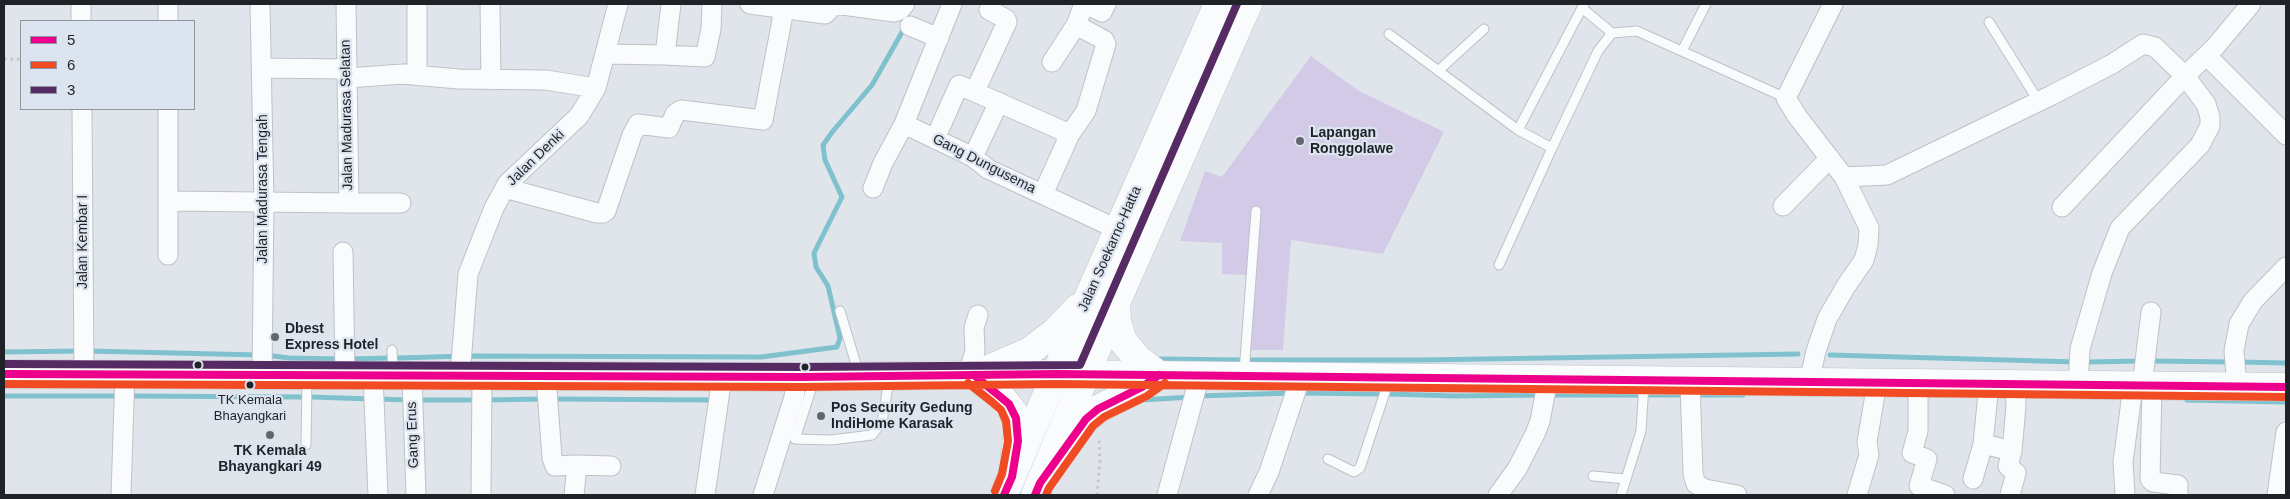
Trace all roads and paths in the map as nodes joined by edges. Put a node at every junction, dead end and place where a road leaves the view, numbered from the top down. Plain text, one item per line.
1 (81, 4) edge
2 (168, 4) edge
3 (260, 4) edge
4 (346, 4) edge
5 (417, 4) edge
6 (490, 4) edge
7 (618, 4) edge
8 (671, 4) edge
9 (712, 4) edge
10 (750, 4) edge
11 (905, 4) edge
12 (952, 4) edge
13 (1084, 4) edge
14 (1106, 4) edge
15 (1218, 4) edge
16 (1248, 4) edge
17 (1706, 4) edge
18 (1833, 4) edge
19 (2251, 4) edge
20 (1583, 6) edge
21 (785, 7) edge
22 (989, 10) dead end
23 (81, 20) edge
24 (168, 20) edge
25 (1989, 22) dead end
26 (1076, 25) junction
27 (910, 26) dead end
28 (1484, 29) dead end
29 (1389, 34) dead end
30 (1612, 34) junction
31 (940, 35) junction
32 (1682, 51) junction
33 (606, 54) junction
34 (666, 55) junction
35 (2207, 56) junction
36 (4, 59) edge
37 (20, 59) edge
38 (1052, 62) dead end
39 (262, 68) junction
40 (1438, 71) junction
41 (347, 73) junction
42 (414, 74) junction
43 (2185, 76) junction
44 (491, 80) junction
45 (596, 88) junction
46 (975, 92) junction
47 (1786, 98) junction
48 (999, 102) junction
49 (2039, 102) junction
50 (82, 110) edge
51 (168, 110) edge
52 (904, 124) junction
53 (1518, 130) junction
54 (1070, 134) junction
55 (2286, 135) edge
56 (935, 139) junction
57 (1552, 148) junction
58 (973, 157) junction
59 (1830, 158) junction
60 (1844, 177) junction
61 (505, 188) junction
62 (873, 188) dead end
63 (1043, 194) junction
64 (169, 201) junction
65 (264, 202) junction
66 (349, 203) junction
67 (400, 203) dead end
68 (1783, 206) dead end
69 (2062, 207) dead end
70 (1256, 212) dead end
71 (1119, 230) junction
72 (343, 252) dead end
73 (168, 255) dead end
74 (1498, 264) dead end
75 (2286, 267) edge
76 (1088, 298) junction
77 (1116, 303) junction
78 (840, 311) dead end
79 (2151, 312) dead end
80 (978, 315) dead end
81 (465, 365) junction
82 (393, 369) junction
83 (4, 374) edge
84 (84, 374) junction
85 (125, 374) junction
86 (1056, 374) junction
87 (262, 375) junction
88 (308, 375) junction
89 (345, 375) junction
90 (971, 375) junction
91 (1087, 375) junction
92 (1159, 375) junction
93 (1200, 375) junction
94 (546, 376) junction
95 (889, 376) junction
96 (1244, 376) junction
97 (1302, 376) junction
98 (722, 377) junction
99 (806, 377) junction
100 (856, 377) junction
101 (1390, 377) junction
102 (1548, 379) junction
103 (1644, 380) junction
104 (1690, 381) junction
105 (1810, 382) junction
106 (1877, 383) junction
107 (1918, 384) junction
108 (2002, 384) junction
109 (2078, 385) junction
110 (2142, 386) junction
111 (2237, 387) junction
112 (2286, 388) edge
113 (1098, 409) junction
114 (2286, 432) edge
115 (1983, 444) junction
116 (306, 445) dead end
117 (2012, 451) junction
118 (1328, 458) dead end
119 (577, 465) junction
120 (611, 466) dead end
121 (1593, 476) dead end
122 (1626, 479) junction
123 (1973, 479) dead end
124 (1008, 486) edge
125 (1037, 489) edge
126 (121, 495) edge
127 (378, 495) edge
128 (416, 495) edge
129 (481, 495) edge
130 (574, 495) edge
131 (705, 495) edge
132 (763, 495) edge
133 (1097, 495) edge
134 (1167, 495) edge
135 (1258, 495) edge
136 (1498, 495) edge
137 (1621, 495) edge
138 (1737, 495) edge
139 (1857, 495) edge
140 (1945, 495) edge
141 (2010, 495) edge
142 (2125, 495) edge
143 (2178, 495) edge
144 (2277, 495) edge

1 - 23 street
2 - 24 street
3 - 39 street, Jalan Madurasa Tengah
4 - 41 street, Jalan Madurasa Selatan
5 - 42 street
6 - 44 street
7 - 33 street, Jalan Denki
8 - 34 street
9 - 34 street
10 - 21 street
11 - 21 street
12 - 31 street
13 - 14 street
13 - 26 street
15 - 71 main road, Jalan Soekarno-Hatta
16 - 77 main road, Jalan Soekarno-Hatta
17 - 32 lane
18 - 47 street
19 - 35 street
20 - 30 lane
20 - 53 lane
21 - 61 street
22 - 46 street
25 - 49 lane
26 - 38 street
26 - 54 street
27 - 31 street
28 - 40 lane
29 - 40 lane
30 - 32 lane
30 - 57 lane
31 - 52 street
32 - 47 lane
33 - 34 street
33 - 45 street, Jalan Denki
35 - 43 street
35 - 55 street
36 - 37 path
39 - 41 street
39 - 65 street, Jalan Madurasa Tengah
40 - 53 lane
41 - 42 street
41 - 66 street, Jalan Madurasa Selatan
42 - 44 street
43 - 49 street
43 - 69 street
43 - 109 street
44 - 45 street
45 - 61 street, Jalan Denki
46 - 48 street
46 - 56 street
47 - 59 street
48 - 54 street
48 - 58 street
49 - 60 street
50 - 84 street, Jalan Kembar I
51 - 64 street
52 - 56 street, Gang Dungusema
52 - 62 street
53 - 57 lane
54 - 63 street
56 - 58 street, Gang Dungusema
57 - 74 lane
58 - 63 street, Gang Dungusema
59 - 60 street
59 - 68 street
60 - 105 street
61 - 81 street, Jalan Denki
63 - 71 street, Gang Dungusema
64 - 65 street, Jalan Madurasa Selatan
64 - 73 street
65 - 66 street, Jalan Madurasa Selatan
65 - 87 street, Jalan Madurasa Tengah
66 - 67 street
70 - 96 lane
71 - 76 main road, Jalan Soekarno-Hatta
72 - 89 street
75 - 111 street
76 - 86 main road, Jalan Soekarno-Hatta
76 - 90 main road
77 - 91 main road, Jalan Soekarno-Hatta
77 - 92 main road
78 - 100 lane
79 - 110 street
80 - 90 street
81 - 82 main road
81 - 94 main road
81 - 129 street, Jalan Denki
82 - 89 main road
82 - 127 street
82 - 128 street, Gang Erus
83 - 84 main road
84 - 85 main road
85 - 87 main road
85 - 126 street
86 - 90 main road
86 - 91 main road
86 - 124 main road, Jalan Soekarno-Hatta
87 - 88 main road
88 - 89 main road
88 - 116 lane
90 - 95 main road
90 - 124 main road
91 - 92 main road
91 - 125 main road, Jalan Soekarno-Hatta
92 - 93 main road
92 - 113 main road
93 - 96 main road
93 - 134 street
94 - 98 main road
94 - 119 street
95 - 99 lane
95 - 100 main road
96 - 97 main road
97 - 101 main road
97 - 135 street
98 - 99 main road
98 - 131 street
99 - 100 main road
99 - 132 street
101 - 102 main road
101 - 118 lane
102 - 103 main road
102 - 136 street
103 - 104 main road
103 - 122 lane
104 - 105 main road
104 - 138 street
105 - 106 main road
106 - 107 main road
106 - 139 street
107 - 108 main road
107 - 140 street
108 - 109 main road
108 - 115 street
108 - 117 street
109 - 110 main road
110 - 111 main road
110 - 142 street
110 - 143 street
111 - 112 main road
113 - 125 main road
113 - 133 path
114 - 144 street
115 - 117 street
115 - 123 street
117 - 141 street
119 - 120 street
119 - 130 street
121 - 122 lane
122 - 137 lane

